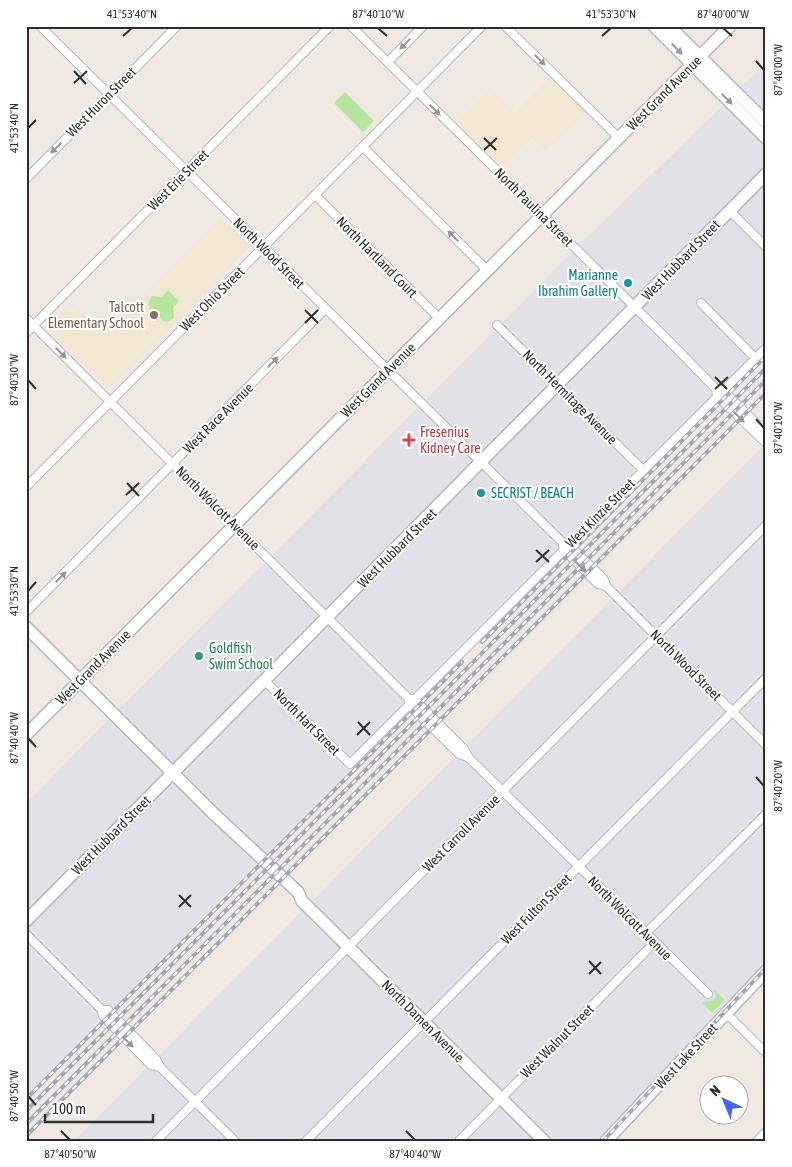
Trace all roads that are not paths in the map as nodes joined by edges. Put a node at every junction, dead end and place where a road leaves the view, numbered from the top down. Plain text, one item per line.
1 (40, 26) edge
2 (177, 26) edge
3 (330, 26) edge
4 (351, 26) edge
5 (423, 26) edge
6 (482, 26) edge
7 (505, 26) edge
8 (654, 26) edge
9 (669, 26) edge
10 (730, 26) edge
11 (696, 61) junction
12 (388, 62) junction
13 (417, 92) junction
14 (109, 95) junction
15 (766, 122) edge
16 (619, 138) junction
17 (766, 138) edge
18 (363, 147) junction
19 (186, 171) junction
20 (766, 174) edge
21 (26, 178) edge
22 (315, 196) junction
23 (730, 211) junction
24 (542, 215) junction
25 (766, 247) edge
26 (263, 248) junction
27 (487, 270) junction
28 (701, 303) dead end
29 (635, 308) junction
30 (325, 309) junction
31 (26, 318) edge
32 (439, 318) junction
33 (34, 325) junction
34 (497, 325) dead end
35 (26, 333) edge
36 (766, 348) edge
37 (756, 358) junction
38 (387, 370) junction
39 (558, 385) junction
40 (719, 392) junction
41 (111, 402) junction
42 (766, 433) edge
43 (766, 443) edge
44 (173, 463) junction
45 (481, 463) junction
46 (644, 470) junction
47 (26, 487) edge
48 (234, 524) junction
49 (766, 525) edge
50 (565, 546) junction
51 (26, 612) edge
52 (328, 617) junction
53 (26, 627) edge
54 (656, 636) junction
55 (766, 678) edge
56 (80, 680) junction
57 (265, 680) junction
58 (411, 701) junction
59 (732, 712) junction
60 (26, 735) edge
61 (766, 744) edge
62 (350, 764) joint
63 (174, 773) junction
64 (502, 791) junction
65 (766, 814) edge
66 (578, 867) junction
67 (26, 921) edge
68 (646, 933) junction
69 (26, 934) edge
70 (655, 942) junction
71 (348, 947) junction
72 (766, 971) edge
73 (708, 994) dead end
74 (726, 1013) junction
75 (424, 1022) junction
76 (766, 1052) edge
77 (501, 1098) junction
78 (195, 1101) junction
79 (766, 1132) edge
80 (156, 1141) edge
81 (234, 1141) edge
82 (306, 1141) edge
83 (459, 1141) edge
84 (544, 1141) edge
85 (606, 1141) edge
86 (757, 1141) edge

1 - 14 street, North Wood Street
2 - 14 street, West Huron Street
3 - 19 street, West Erie Street
4 - 12 street, North Paulina Street
5 -> 12 street
6 - 13 street, West Ohio Street
7 -> 16 street
8 -> 11 main road
9 - 11 main road
10 - 11 main road, West Grand Avenue
11 - 15 main road
11 - 16 main road, West Grand Avenue
11 -> 17 main road
12 - 13 street, North Paulina Street
13 - 18 street, West Ohio Street
13 -> 24 street, North Paulina Street
14 - 19 street, North Wood Street
14 -> 21 street, West Huron Street
16 - 24 main road, West Grand Avenue
18 - 22 street, West Ohio Street
27 -> 18 street
19 - 26 street, North Wood Street
19 - 33 street, West Erie Street
20 - 23 main road, West Hubbard Street
22 - 26 street, West Ohio Street
22 - 32 street, North Hartland Court
23 - 25 street
23 - 29 main road, West Hubbard Street
24 - 27 main road, West Grand Avenue
24 - 29 street, North Paulina Street
26 - 30 street, North Wood Street
26 - 41 street, West Ohio Street
27 - 32 main road, West Grand Avenue
28 - 37 street
29 - 39 main road, West Hubbard Street
29 - 40 street, North Paulina Street
30 - 38 street, North Wood Street
44 -> 30 street, West Race Avenue
31 - 33 street, North Wolcott Avenue
32 - 38 main road, West Grand Avenue
33 - 35 street, West Erie Street
33 -> 41 street, North Wolcott Avenue
34 - 39 street, North Hermitage Avenue
36 - 37 street, West Kinzie Street
37 - 40 street, West Kinzie Street
38 - 45 street, North Wood Street
38 - 48 main road, West Grand Avenue
39 - 45 main road, West Hubbard Street
39 - 46 street, North Hermitage Avenue
40 - 42 street, North Paulina Street
40 -> 43 street, North Paulina Street
40 - 46 street, West Kinzie Street
41 - 44 street, North Wolcott Avenue
41 - 47 street, West Ohio Street
44 - 48 street, North Wolcott Avenue
51 -> 44 street, West Race Avenue
45 - 50 street, North Wood Street
45 - 52 main road, West Hubbard Street
46 - 50 street, West Kinzie Street
48 - 52 street, North Wolcott Avenue
48 - 56 main road, West Grand Avenue
49 - 54 street, West Carroll Avenue
50 - 54 street, North Wood Street
50 - 58 street, West Kinzie Street
52 - 57 main road, West Hubbard Street
52 - 58 street, North Wolcott Avenue
53 - 56 main road, North Damen Avenue
54 - 59 street, North Wood Street
54 - 64 street, West Carroll Avenue
55 - 59 street, West Fulton Street
56 - 60 main road, West Grand Avenue
56 - 63 main road, North Damen Avenue
57 - 62 street, North Hart Street
57 - 63 main road, West Hubbard Street
58 - 62 street, West Kinzie Street
58 - 64 street, North Wolcott Avenue
59 - 61 street, North Wood Street
59 - 66 street, West Fulton Street
63 - 67 main road, West Hubbard Street
63 - 71 main road, North Damen Avenue
64 - 66 street, North Wolcott Avenue
64 - 71 street, West Carroll Avenue
65 - 68 street
66 - 68 street, North Wolcott Avenue
66 - 75 street, West Fulton Street
68 - 70 street, North Wolcott Avenue
69 - 78 street
70 - 73 street, North Wolcott Avenue
70 - 77 street, West Walnut Street
71 - 75 main road, North Damen Avenue
71 - 78 street, West Carroll Avenue
72 - 74 main road, West Lake Street
74 - 76 street
74 - 85 main road, West Lake Street
75 - 77 main road, North Damen Avenue
75 - 82 street, West Fulton Street
77 - 83 street, West Walnut Street
77 - 84 main road, North Damen Avenue
78 - 80 street, West Carroll Avenue
78 - 81 street
79 - 86 street

